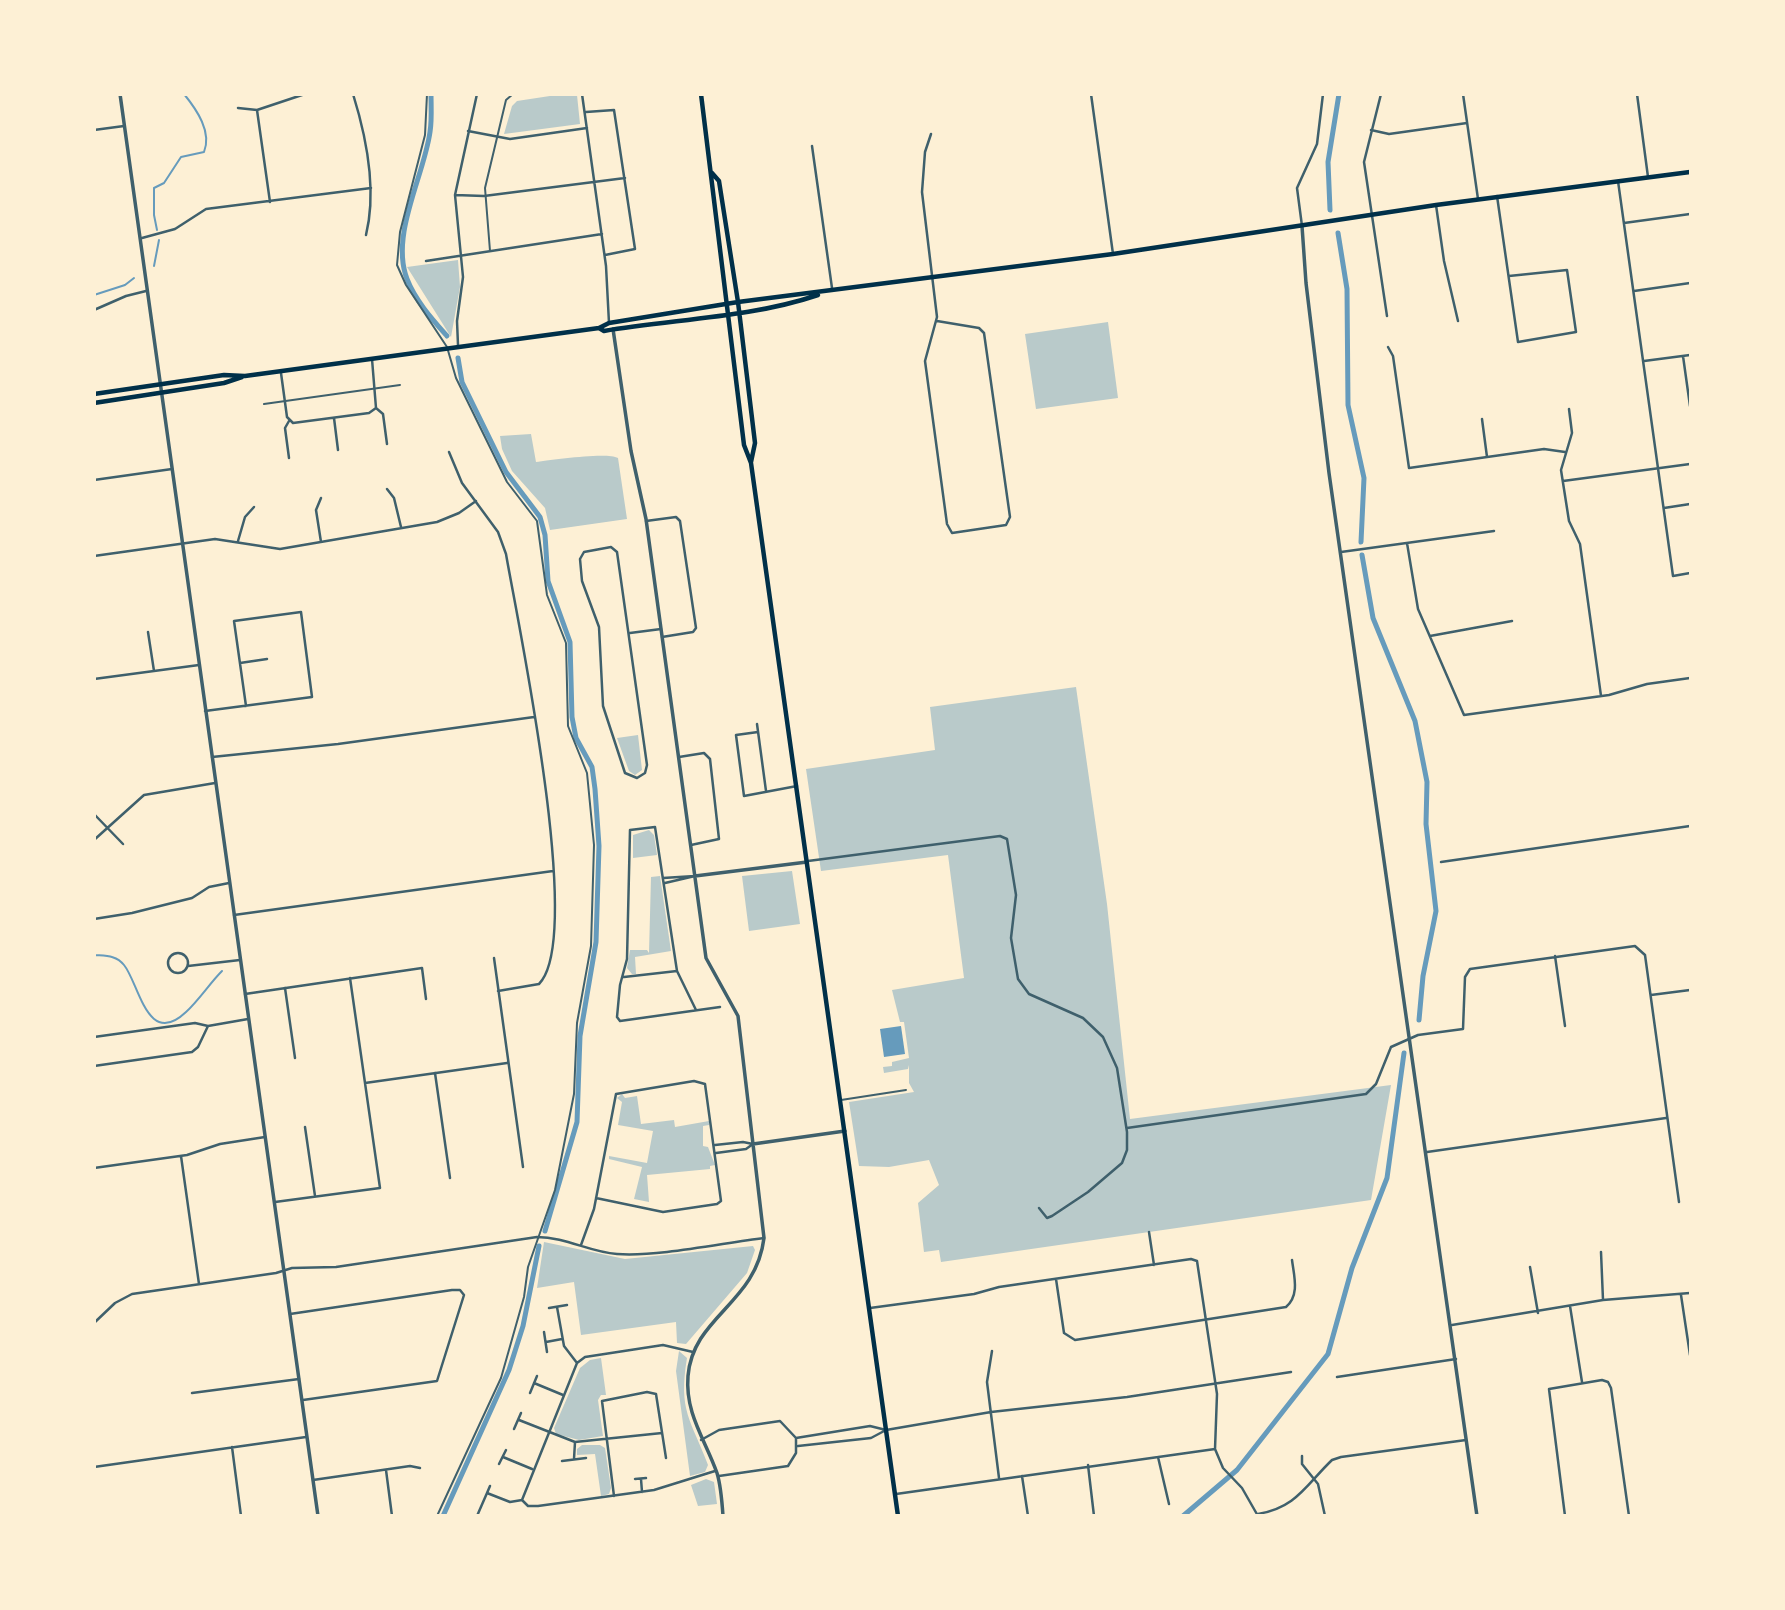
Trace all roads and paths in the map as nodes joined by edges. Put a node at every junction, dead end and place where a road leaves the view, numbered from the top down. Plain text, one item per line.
1 (120, 94) edge
2 (305, 94) edge
3 (353, 94) edge
4 (426, 94) edge
5 (477, 94) edge
6 (513, 94) edge
7 (582, 94) edge
8 (701, 94) edge
9 (1091, 94) edge
10 (1323, 94) edge
11 (1381, 94) edge
12 (1463, 94) edge
13 (1637, 94) edge
14 (238, 108) dead end
15 (257, 110) junction
16 (585, 112) junction
17 (1467, 123) junction
18 (124, 126) junction
19 (587, 128) junction
20 (94, 130) edge
21 (1371, 130) junction
22 (468, 131) junction
23 (931, 134) dead end
24 (497, 137) junction
25 (812, 146) dead end
26 (1690, 172) edge
27 (712, 173) junction
28 (1648, 177) junction
29 (625, 178) junction
30 (595, 181) junction
31 (1618, 181) junction
32 (371, 188) junction
33 (455, 195) junction
34 (484, 196) junction
35 (1497, 196) junction
36 (1478, 199) junction
37 (270, 202) junction
38 (1436, 205) junction
39 (1690, 214) edge
40 (1373, 215) junction
41 (1624, 223) junction
42 (1302, 226) junction
43 (602, 234) junction
44 (366, 235) dead end
45 (140, 239) junction
46 (490, 251) junction
47 (1113, 254) junction
48 (605, 255) junction
49 (460, 256) junction
50 (426, 261) dead end
51 (1509, 276) junction
52 (932, 278) junction
53 (1690, 283) edge
54 (146, 291) junction
55 (1634, 291) junction
56 (833, 292) junction
57 (826, 293) junction
58 (738, 302) junction
59 (726, 304) junction
60 (94, 310) edge
61 (740, 312) junction
62 (727, 314) junction
63 (1387, 316) dead end
64 (937, 321) junction
65 (1458, 321) dead end
66 (608, 323) junction
67 (598, 328) junction
68 (613, 329) junction
69 (458, 345) junction
70 (447, 347) junction
71 (1388, 347) dead end
72 (1690, 355) edge
73 (1683, 356) junction
74 (372, 358) junction
75 (1644, 361) junction
76 (280, 371) junction
77 (245, 376) junction
78 (160, 384) junction
79 (400, 385) dead end
80 (376, 388) junction
81 (161, 393) junction
82 (94, 394) edge
83 (284, 401) junction
84 (94, 403) edge
85 (264, 404) dead end
86 (1690, 406) edge
87 (376, 408) junction
88 (1569, 409) dead end
89 (334, 418) junction
90 (1482, 419) dead end
91 (289, 421) junction
92 (387, 443) dead end
93 (338, 450) dead end
94 (449, 452) dead end
95 (1565, 452) junction
96 (1487, 457) junction
97 (289, 458) dead end
98 (751, 463) junction
99 (1690, 464) edge
100 (1658, 468) junction
101 (172, 469) junction
102 (94, 480) edge
103 (1563, 481) junction
104 (387, 489) dead end
105 (321, 498) dead end
106 (476, 501) junction
107 (1690, 505) edge
108 (254, 507) dead end
109 (1664, 508) junction
110 (646, 522) junction
111 (401, 528) junction
112 (1494, 531) dead end
113 (238, 542) junction
114 (321, 542) junction
115 (183, 543) junction
116 (1407, 543) junction
117 (1341, 552) junction
118 (94, 556) edge
119 (1690, 573) edge
120 (1512, 621) dead end
121 (661, 629) junction
122 (148, 632) dead end
123 (628, 633) junction
124 (1430, 636) junction
125 (662, 637) junction
126 (267, 659) dead end
127 (240, 663) junction
128 (200, 665) junction
129 (154, 671) junction
130 (1690, 678) edge
131 (94, 679) edge
132 (1601, 696) junction
133 (246, 706) junction
134 (205, 711) junction
135 (534, 717) junction
136 (757, 724) dead end
137 (758, 732) junction
138 (212, 757) junction
139 (678, 757) junction
140 (215, 783) junction
141 (797, 786) junction
142 (766, 792) junction
143 (94, 814) edge
144 (1690, 826) edge
145 (108, 827) junction
146 (94, 840) edge
147 (123, 844) dead end
148 (691, 845) junction
149 (807, 862) junction
150 (1441, 862) dead end
151 (554, 871) junction
152 (695, 876) junction
153 (664, 881) junction
154 (229, 883) junction
155 (234, 915) junction
156 (94, 919) edge
157 (1555, 956) junction
158 (494, 958) dead end
159 (240, 960) junction
160 (187, 966) junction
161 (677, 971) junction
162 (624, 977) junction
163 (350, 978) junction
164 (285, 988) junction
165 (1690, 990) edge
166 (498, 991) junction
167 (245, 993) junction
168 (1651, 995) junction
169 (426, 999) dead end
170 (720, 1007) dead end
171 (696, 1010) junction
172 (248, 1019) junction
173 (208, 1026) junction
174 (1565, 1026) dead end
175 (94, 1037) edge
176 (1411, 1038) junction
177 (295, 1058) dead end
178 (509, 1063) junction
179 (94, 1066) edge
180 (435, 1073) junction
181 (365, 1083) junction
182 (906, 1090) dead end
183 (841, 1100) junction
184 (1668, 1118) junction
185 (305, 1127) dead end
186 (1126, 1128) junction
187 (845, 1131) junction
188 (265, 1137) junction
189 (753, 1144) junction
190 (715, 1145) junction
191 (1427, 1152) junction
192 (716, 1153) junction
193 (181, 1156) junction
194 (523, 1167) dead end
195 (94, 1168) edge
196 (450, 1178) dead end
197 (315, 1197) junction
198 (596, 1198) junction
199 (275, 1202) junction
200 (1679, 1202) dead end
201 (1039, 1208) dead end
202 (1149, 1232) dead end
203 (537, 1237) junction
204 (764, 1238) junction
205 (581, 1245) junction
206 (1601, 1252) dead end
207 (1292, 1260) dead end
208 (1154, 1265) junction
209 (1530, 1267) dead end
210 (283, 1271) junction
211 (1056, 1279) junction
212 (199, 1284) junction
213 (1690, 1293) edge
214 (1681, 1295) junction
215 (1603, 1300) junction
216 (567, 1305) dead end
217 (1570, 1306) junction
218 (557, 1307) junction
219 (549, 1308) dead end
220 (870, 1308) junction
221 (1538, 1313) junction
222 (290, 1314) junction
223 (1206, 1320) junction
224 (94, 1323) edge
225 (1452, 1325) junction
226 (544, 1332) dead end
227 (562, 1339) junction
228 (546, 1342) junction
229 (992, 1350) dead end
230 (547, 1352) dead end
231 (693, 1352) junction
232 (1690, 1355) edge
233 (1456, 1359) junction
234 (578, 1363) junction
235 (1291, 1372) dead end
236 (537, 1376) dead end
237 (1337, 1377) dead end
238 (299, 1379) junction
239 (534, 1383) junction
240 (1215, 1383) junction
241 (1582, 1383) junction
242 (192, 1393) dead end
243 (530, 1393) dead end
244 (564, 1396) junction
245 (302, 1401) junction
246 (990, 1412) junction
247 (521, 1413) dead end
248 (519, 1420) junction
249 (514, 1429) dead end
250 (886, 1430) junction
251 (548, 1433) junction
252 (662, 1433) junction
253 (307, 1437) junction
254 (796, 1438) junction
255 (701, 1440) junction
256 (1467, 1440) junction
257 (607, 1441) junction
258 (575, 1442) junction
259 (797, 1446) junction
260 (232, 1447) junction
261 (1215, 1449) junction
262 (506, 1450) dead end
263 (1302, 1456) dead end
264 (503, 1457) junction
265 (1158, 1457) junction
266 (586, 1458) dead end
267 (666, 1458) dead end
268 (574, 1459) junction
269 (562, 1461) dead end
270 (499, 1464) dead end
271 (1088, 1465) junction
272 (94, 1466) edge
273 (421, 1468) dead end
274 (386, 1470) junction
275 (533, 1470) junction
276 (717, 1474) junction
277 (1022, 1476) junction
278 (646, 1478) dead end
279 (999, 1478) junction
280 (635, 1479) dead end
281 (640, 1479) junction
282 (1314, 1479) junction
283 (313, 1480) junction
284 (490, 1486) dead end
285 (642, 1492) junction
286 (487, 1493) junction
287 (895, 1494) junction
288 (614, 1496) junction
289 (522, 1500) junction
290 (1169, 1504) dead end
291 (1258, 1515) edge
292 (241, 1516) edge
293 (318, 1516) edge
294 (392, 1516) edge
295 (437, 1516) edge
296 (477, 1516) edge
297 (723, 1516) edge
298 (898, 1516) edge
299 (1028, 1516) edge
300 (1094, 1516) edge
301 (1325, 1516) edge
302 (1477, 1516) edge
303 (1565, 1516) edge
304 (1629, 1516) edge

1 - 18 street
2 - 15 street
3 - 32 street
4 - 70 lane
5 - 22 street
6 - 24 lane
7 - 16 street
8 - 27 main road
9 - 47 street
10 - 42 street
11 - 21 street
12 - 17 street
13 - 28 street
14 - 15 street
15 - 37 street
16 - 19 street
16 - 29 street
17 - 21 street
17 - 36 street
18 - 20 street
18 - 45 street
19 - 24 street
19 - 30 street
21 - 40 street
22 - 24 street
22 - 33 street
23 - 52 street
24 - 34 lane
25 - 56 street
26 - 28 main road
27 - 58 main road
27 - 59 main road
28 - 31 main road
29 - 30 street
29 - 48 street
30 - 34 street
30 - 43 street
31 - 35 main road
31 - 41 street
32 - 37 street
32 - 44 street
33 - 34 street
33 - 49 street
34 - 46 lane
35 - 36 main road
35 - 51 street
36 - 38 main road
37 - 45 street
38 - 40 main road
38 - 65 street
39 - 41 street
40 - 42 main road
40 - 63 street
41 - 55 street
42 - 47 main road
42 - 117 street
43 - 46 street
43 - 48 street
45 - 54 street
46 - 49 street
47 - 52 main road
48 - 66 street
49 - 50 street
49 - 69 street
51 - 51 street
52 - 56 main road
52 - 64 street
53 - 55 street
54 - 60 street
54 - 78 street
55 - 75 street
56 - 57 main road
57 - 58 main road
57 - 61 main road
58 - 59 main road
58 - 61 main road
59 - 62 main road
59 - 66 main road
61 - 62 main road
61 - 98 main road
62 - 68 main road
62 - 98 main road
64 - 64 street
66 - 67 main road
67 - 68 main road
67 - 69 main road
68 - 110 street
69 - 70 main road
70 - 74 main road
70 - 203 lane
71 - 96 street
72 - 73 street
73 - 75 street
73 - 86 street
74 - 76 main road
74 - 80 street
75 - 100 street
76 - 77 main road
76 - 83 street
77 - 78 main road
77 - 81 main road
78 - 81 street
78 - 82 main road
79 - 80 lane
80 - 83 lane
80 - 87 street
81 - 84 main road
81 - 101 street
83 - 85 lane
83 - 91 street
87 - 89 street
87 - 92 street
88 - 95 street
89 - 91 street
89 - 93 street
90 - 96 street
91 - 97 street
94 - 106 street
95 - 96 street
95 - 103 street
98 - 141 main road
99 - 100 street
100 - 103 street
100 - 109 street
101 - 102 street
101 - 115 street
103 - 132 street
104 - 111 street
105 - 114 street
106 - 111 street
106 - 135 street
107 - 109 street
108 - 113 street
109 - 119 street
110 - 121 street
110 - 125 street
111 - 114 street
112 - 116 street
113 - 114 street
113 - 115 street
115 - 118 street
115 - 128 street
116 - 117 street
116 - 124 street
117 - 176 street
120 - 124 street
121 - 123 street
121 - 125 street
122 - 129 street
123 - 123 street
124 - 132 street
125 - 139 street
126 - 127 street
127 - 133 street
127 - 133 street
128 - 129 street
128 - 134 street
129 - 131 street
130 - 132 street
133 - 134 street
134 - 138 street
135 - 138 street
135 - 151 street
136 - 137 street
137 - 142 street
137 - 142 street
138 - 140 street
139 - 148 street
139 - 148 street
140 - 145 street
140 - 154 street
141 - 142 street
141 - 149 main road
143 - 145 street
144 - 150 street
145 - 146 street
145 - 147 street
148 - 152 street
149 - 152 street
149 - 183 main road
149 - 186 street
151 - 155 street
151 - 166 street
152 - 153 street
152 - 189 street
153 - 161 street
153 - 162 street
154 - 155 street
154 - 156 street
155 - 159 street
157 - 168 street
157 - 174 street
157 - 176 street
158 - 166 street
159 - 160 street
159 - 167 street
160 - 160 street
161 - 162 street
161 - 171 street
162 - 171 street
163 - 164 street
163 - 169 street
163 - 181 street
164 - 167 street
164 - 177 street
165 - 168 street
166 - 178 street
167 - 172 street
168 - 184 street
170 - 171 street
172 - 173 street
172 - 188 street
173 - 175 street
173 - 179 street
176 - 186 street
176 - 191 street
178 - 180 street
178 - 194 street
180 - 181 street
180 - 196 street
181 - 197 street
182 - 183 lane
183 - 187 main road
184 - 191 street
184 - 200 street
185 - 197 street
186 - 201 street
187 - 189 street
187 - 220 main road
188 - 193 street
188 - 199 street
189 - 190 street
189 - 192 street
189 - 204 street
190 - 192 street
190 - 198 street
191 - 225 street
192 - 198 street
193 - 195 street
193 - 212 street
197 - 199 street
198 - 205 street
199 - 210 street
202 - 208 street
203 - 205 street
203 - 210 street
203 - 295 lane
204 - 205 street
204 - 231 street
206 - 215 street
207 - 223 street
208 - 211 street
208 - 223 street
209 - 221 street
210 - 212 street
210 - 222 street
211 - 220 street
211 - 223 street
212 - 224 street
213 - 214 street
214 - 215 street
214 - 232 street
215 - 217 street
216 - 218 street
217 - 221 street
217 - 241 street
218 - 219 street
218 - 227 street
220 - 250 main road
221 - 225 street
222 - 238 street
222 - 245 street
223 - 240 street
225 - 233 street
226 - 228 street
227 - 228 street
227 - 234 street
228 - 230 street
229 - 246 street
231 - 234 street
231 - 255 street
233 - 237 street
233 - 256 street
234 - 244 street
235 - 240 street
236 - 239 street
238 - 242 street
238 - 245 street
239 - 243 street
239 - 244 street
240 - 246 street
240 - 261 street
241 - 303 street
241 - 304 street
244 - 251 street
245 - 253 street
246 - 250 street
246 - 279 street
247 - 248 street
248 - 249 street
248 - 251 street
250 - 254 street
250 - 259 street
250 - 287 main road
251 - 258 street
251 - 275 street
252 - 257 street
252 - 257 street
252 - 267 street
253 - 260 street
253 - 283 street
254 - 255 street
254 - 259 street
255 - 276 street
256 - 282 street
256 - 302 street
257 - 258 street
257 - 288 street
258 - 268 street
259 - 276 street
260 - 272 street
260 - 292 street
261 - 265 street
261 - 291 street
262 - 264 street
263 - 282 street
264 - 270 street
264 - 275 street
265 - 271 street
265 - 290 street
266 - 268 street
268 - 269 street
271 - 277 street
271 - 300 street
273 - 274 street
274 - 283 street
274 - 294 street
275 - 289 street
276 - 285 street
276 - 297 street
277 - 279 street
277 - 299 street
278 - 281 street
279 - 287 street
280 - 281 street
281 - 285 street
282 - 291 street
282 - 301 street
283 - 293 street
284 - 286 street
285 - 288 street
286 - 289 street
286 - 296 street
287 - 298 main road
288 - 289 street

